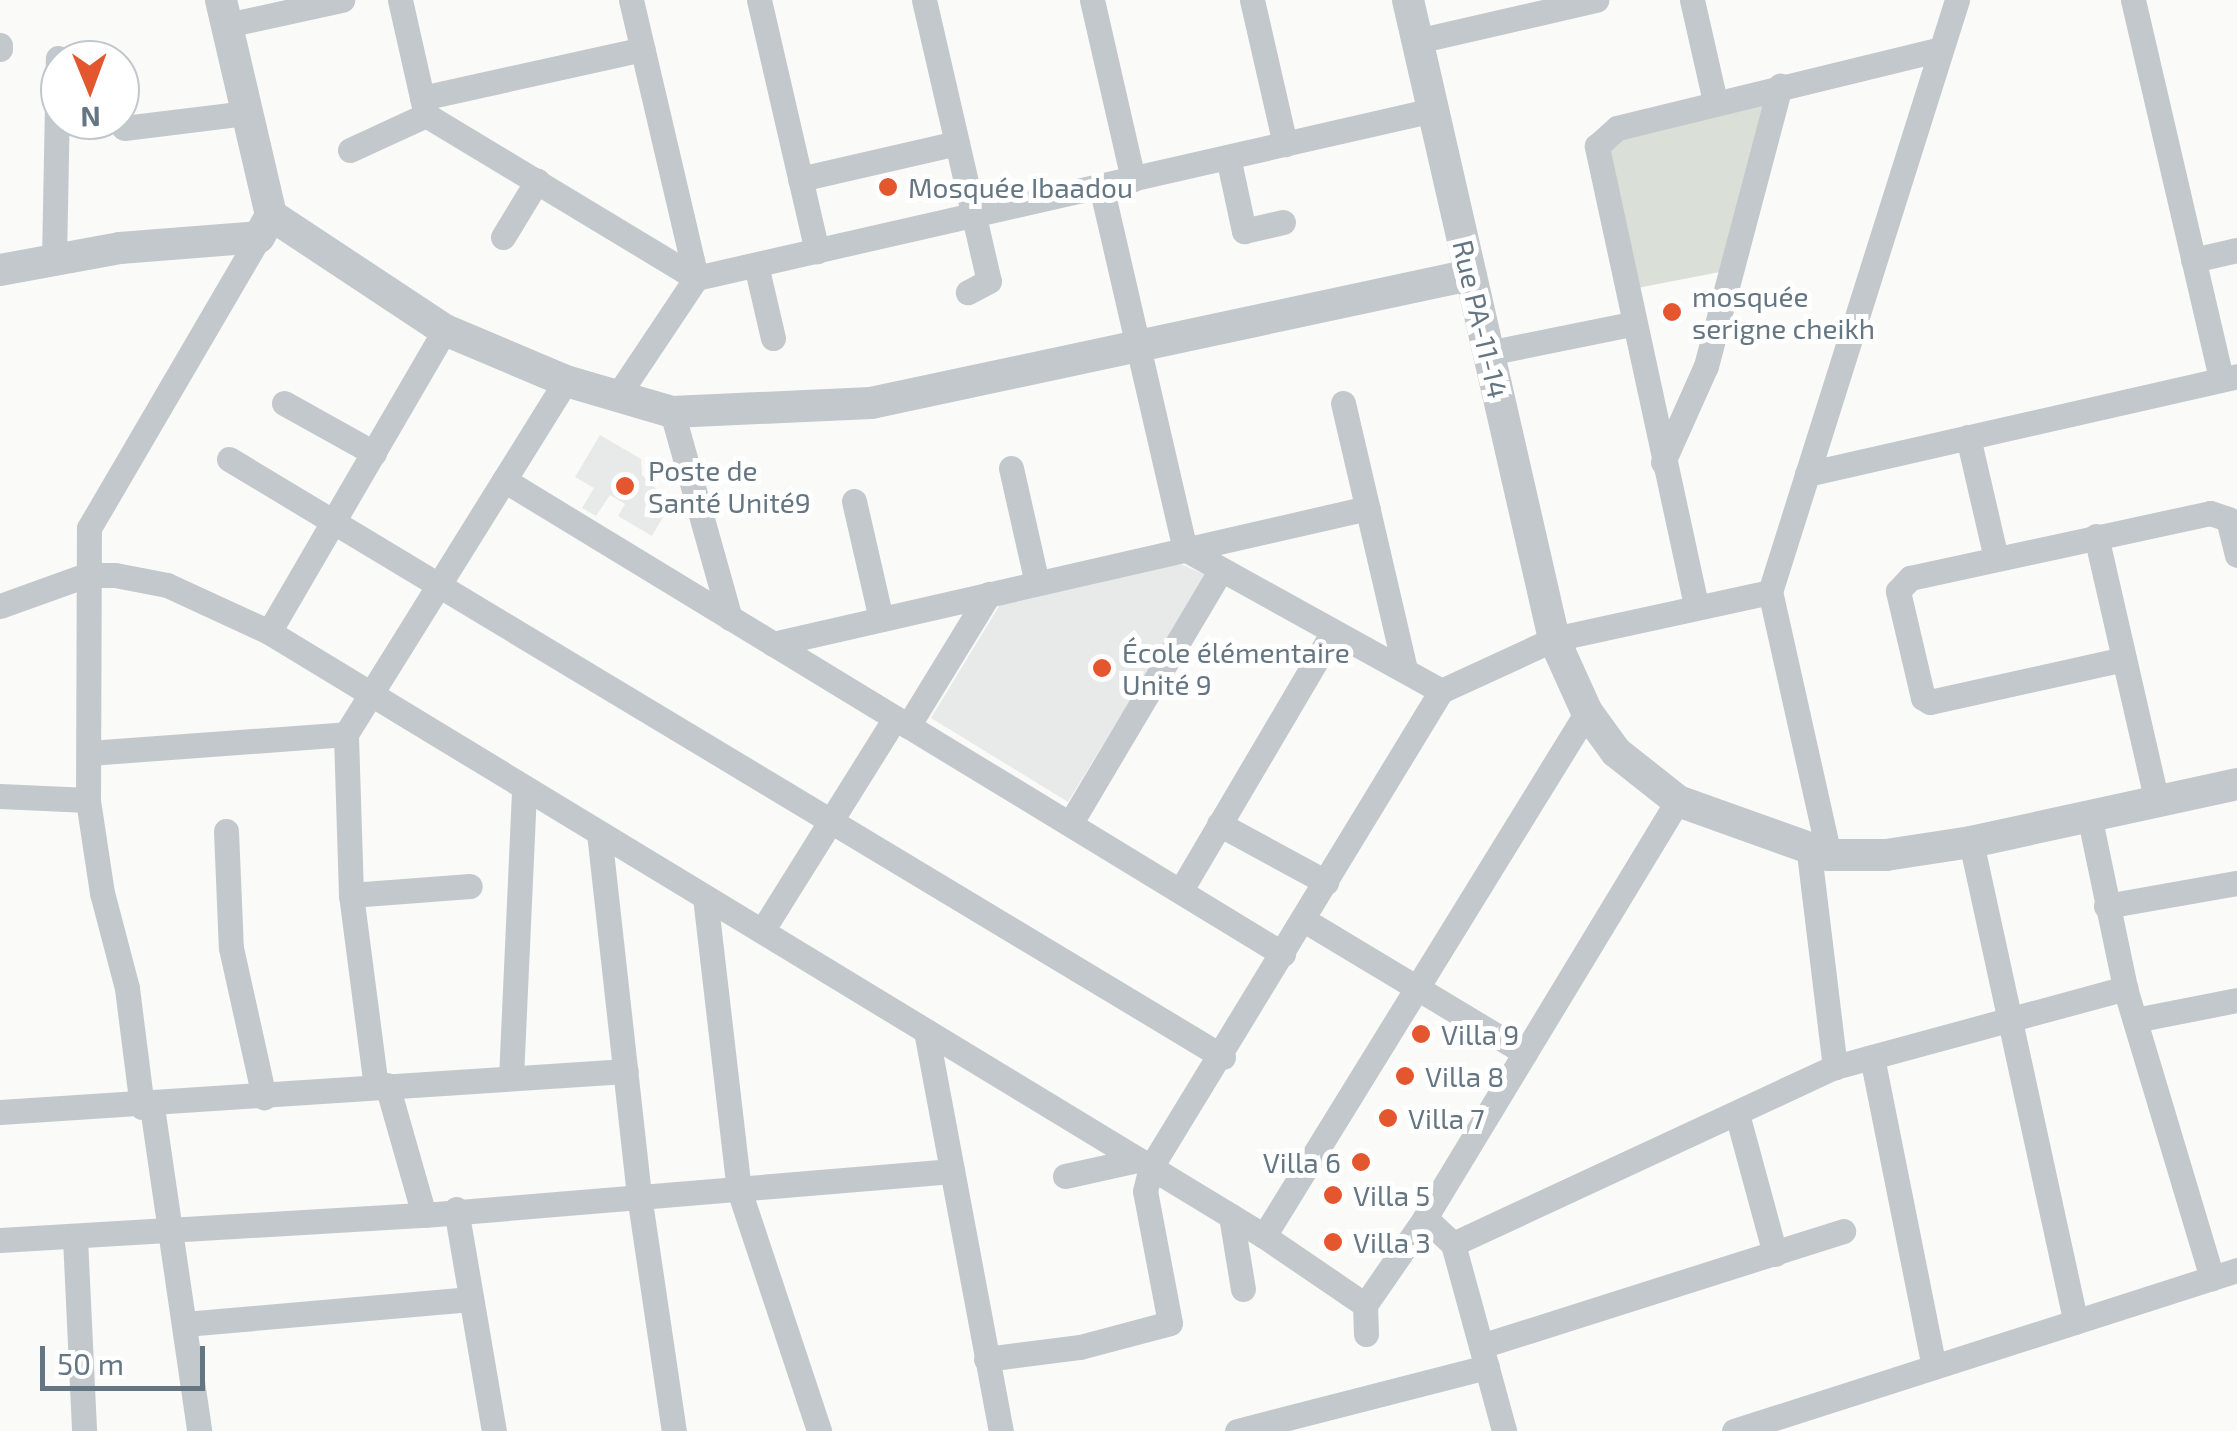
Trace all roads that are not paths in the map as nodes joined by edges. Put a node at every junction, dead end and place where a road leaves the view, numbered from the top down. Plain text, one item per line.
1 (342, 0) edge
2 (400, 0) edge
3 (632, 0) edge
4 (758, 0) edge
5 (924, 0) edge
6 (1092, 0) edge
7 (1252, 0) edge
8 (1408, 0) edge
9 (1596, 0) edge
10 (1692, 0) edge
11 (1957, 0) edge
12 (2141, 2) edge
13 (1554, 5) edge
14 (224, 13) edge
15 (1417, 41) junction
16 (1942, 48) junction
17 (643, 49) junction
18 (1780, 86) junction
19 (1715, 101) junction
20 (424, 106) junction
21 (1432, 110) junction
22 (247, 113) junction
23 (140, 126) edge
24 (56, 140) edge
25 (957, 143) junction
26 (1285, 144) junction
27 (350, 150) dead end
28 (1228, 157) junction
29 (1133, 178) junction
30 (800, 179) junction
31 (537, 181) junction
32 (1102, 186) junction
33 (974, 215) junction
34 (1283, 222) dead end
35 (265, 226) junction
36 (503, 237) dead end
37 (2237, 250) edge
38 (816, 251) junction
39 (54, 260) junction
40 (2193, 260) junction
41 (756, 264) junction
42 (0, 270) edge
43 (1470, 275) junction
44 (696, 278) junction
45 (968, 292) dead end
46 (1631, 324) junction
47 (446, 330) junction
48 (773, 338) dead end
49 (1139, 349) junction
50 (1488, 353) junction
51 (2229, 378) edge
52 (566, 381) junction
53 (616, 398) junction
54 (284, 403) dead end
55 (1343, 403) dead end
56 (672, 412) junction
57 (1968, 437) junction
58 (374, 452) junction
59 (229, 459) dead end
60 (1664, 462) junction
61 (1011, 468) dead end
62 (1807, 474) junction
63 (504, 480) junction
64 (854, 501) dead end
65 (1368, 508) junction
66 (334, 522) junction
67 (2096, 536) junction
68 (1186, 550) junction
69 (2237, 555) edge
70 (1996, 558) junction
71 (1221, 570) junction
72 (86, 575) junction
73 (1038, 583) junction
74 (439, 585) junction
75 (1770, 592) junction
76 (989, 594) junction
77 (1696, 604) junction
78 (0, 606) edge
79 (730, 618) junction
80 (881, 619) junction
81 (269, 632) junction
82 (1333, 632) junction
83 (1554, 639) junction
84 (773, 644) junction
85 (2124, 659) junction
86 (1405, 670) junction
87 (1441, 691) junction
88 (371, 694) junction
89 (1587, 712) junction
90 (901, 722) junction
91 (346, 734) junction
92 (89, 753) junction
93 (2237, 784) edge
94 (524, 787) junction
95 (0, 796) edge
96 (88, 800) junction
97 (1678, 801) junction
98 (2157, 802) junction
99 (2089, 815) junction
100 (830, 821) junction
101 (1070, 824) junction
102 (1219, 824) junction
103 (226, 831) dead end
104 (599, 832) junction
105 (1972, 842) junction
106 (1819, 854) junction
107 (1326, 882) junction
108 (2237, 883) edge
109 (470, 886) dead end
110 (1181, 890) junction
111 (351, 895) junction
112 (705, 897) junction
113 (2106, 906) junction
114 (1304, 920) junction
115 (762, 931) junction
116 (1283, 954) junction
117 (1416, 988) junction
118 (2125, 988) junction
119 (2237, 1000) edge
120 (2010, 1020) junction
121 (2135, 1020) junction
122 (926, 1031) junction
123 (1525, 1053) junction
124 (1222, 1057) junction
125 (1872, 1057) junction
126 (1836, 1067) junction
127 (626, 1071) junction
128 (511, 1078) junction
129 (382, 1086) junction
130 (264, 1096) junction
131 (146, 1107) junction
132 (0, 1112) edge
133 (1738, 1114) junction
134 (1144, 1164) junction
135 (952, 1171) junction
136 (1065, 1176) dead end
137 (739, 1190) junction
138 (639, 1195) junction
139 (456, 1209) junction
140 (424, 1215) junction
141 (1231, 1216) junction
142 (1425, 1218) junction
143 (173, 1230) junction
144 (1843, 1231) dead end
145 (1264, 1236) junction
146 (76, 1238) junction
147 (0, 1240) edge
148 (1454, 1244) junction
149 (1775, 1254) junction
150 (2225, 1274) edge
151 (1244, 1289) dead end
152 (471, 1299) junction
153 (1365, 1306) junction
154 (2076, 1322) junction
155 (186, 1324) junction
156 (1366, 1334) dead end
157 (1484, 1356) junction
158 (986, 1359) junction
159 (1934, 1367) junction
160 (84, 1431) edge
161 (199, 1431) edge
162 (494, 1431) edge
163 (674, 1431) edge
164 (819, 1431) edge
165 (1002, 1431) edge
166 (1237, 1431) edge
167 (1504, 1431) edge
168 (1734, 1431) edge

1 - 14 street
2 - 20 street
3 - 17 street
4 - 30 street
5 - 25 street
6 - 29 street
7 - 26 street
8 - 15 street, Rue PA-11-14
9 - 13 street
10 - 19 street
11 - 16 street
12 - 40 street
13 - 15 street
14 - 22 street
15 - 21 street, Rue PA-11-14
16 - 18 street
16 - 62 street
17 - 20 street
17 - 44 street
18 - 19 street
18 - 60 street
19 - 46 street
20 - 27 street
20 - 31 street
21 - 26 street
21 - 43 street, Rue PA-11-14
22 - 23 street
22 - 35 street
24 - 39 street
25 - 30 street
25 - 33 street
26 - 28 street
28 - 29 street
28 - 34 street
29 - 32 street
30 - 38 street
31 - 36 street
31 - 44 street
32 - 33 street
32 - 49 street
33 - 38 street
33 - 45 street
35 - 39 street
35 - 47 street
35 - 72 street
37 - 40 street
38 - 41 street
39 - 42 street
40 - 51 street
41 - 44 street
41 - 48 street
43 - 49 street
43 - 50 street, Rue PA-11-14
44 - 53 street
46 - 50 street
46 - 60 street
47 - 52 street
47 - 58 street
49 - 56 street
49 - 68 street
50 - 83 street, Rue PA-11-14
51 - 57 street
52 - 53 street
52 - 63 street
53 - 56 street
54 - 58 street
55 - 65 street
56 - 79 street
57 - 62 street
57 - 70 street
58 - 66 street
59 - 66 street
60 - 77 street
61 - 73 street
62 - 75 street
63 - 74 street
63 - 79 street
64 - 80 street
65 - 68 street
65 - 86 street
66 - 74 street
66 - 81 street
67 - 69 street
67 - 70 street
67 - 85 street
68 - 71 street
68 - 73 street
70 - 85 street
71 - 82 street
71 - 101 street
72 - 78 street
72 - 81 street
72 - 92 street
73 - 76 street
74 - 88 street
74 - 100 street
75 - 77 street
75 - 106 street
76 - 80 street
76 - 90 street
77 - 83 street
79 - 84 street
80 - 84 street
81 - 88 street
82 - 86 street
82 - 102 street
83 - 87 street
83 - 89 street, Rue PA-11-14
84 - 90 street
85 - 98 street
86 - 87 street
87 - 107 street
88 - 91 street
88 - 94 street
89 - 97 street, Rue PA-11-14
89 - 117 street
90 - 100 street
90 - 101 street
91 - 92 street
91 - 111 street
92 - 96 street
93 - 98 street
94 - 104 street
94 - 128 street
95 - 96 street
96 - 131 street
97 - 106 street, Rue PA-11-14
97 - 123 street
98 - 99 street
99 - 105 street
99 - 113 street
100 - 115 street
100 - 124 street
101 - 110 street
102 - 107 street
102 - 110 street
103 - 130 street
104 - 112 street
104 - 127 street
105 - 106 street
105 - 120 street
106 - 126 street
107 - 114 street
108 - 113 street
109 - 111 street
110 - 116 street
111 - 129 street
112 - 115 street
112 - 137 street
113 - 118 street
114 - 116 street
114 - 117 street
115 - 122 street
116 - 124 street
117 - 123 street
117 - 145 street
118 - 120 street
118 - 121 street
119 - 121 street
120 - 125 street
120 - 154 street
121 - 150 street
122 - 134 street
122 - 135 street
123 - 142 street
124 - 134 street
125 - 126 street
125 - 159 street
126 - 133 street
127 - 128 street
127 - 138 street
128 - 129 street
129 - 130 street
129 - 140 street
130 - 131 street
131 - 132 street
131 - 143 street
133 - 148 street
133 - 149 street
134 - 136 street
134 - 141 street
134 - 158 street
135 - 137 street
135 - 158 street
137 - 138 street
137 - 164 street
138 - 139 street
138 - 163 street
139 - 140 street
139 - 152 street
140 - 143 street
141 - 145 street
141 - 151 street
142 - 148 street
142 - 153 street
143 - 146 street
143 - 155 street
144 - 149 street
145 - 153 street
146 - 147 street
146 - 160 street
148 - 157 street
149 - 157 street
150 - 154 street
152 - 155 street
152 - 162 street
153 - 156 street
154 - 159 street
155 - 161 street
157 - 166 street
157 - 167 street
158 - 165 street
159 - 168 street

